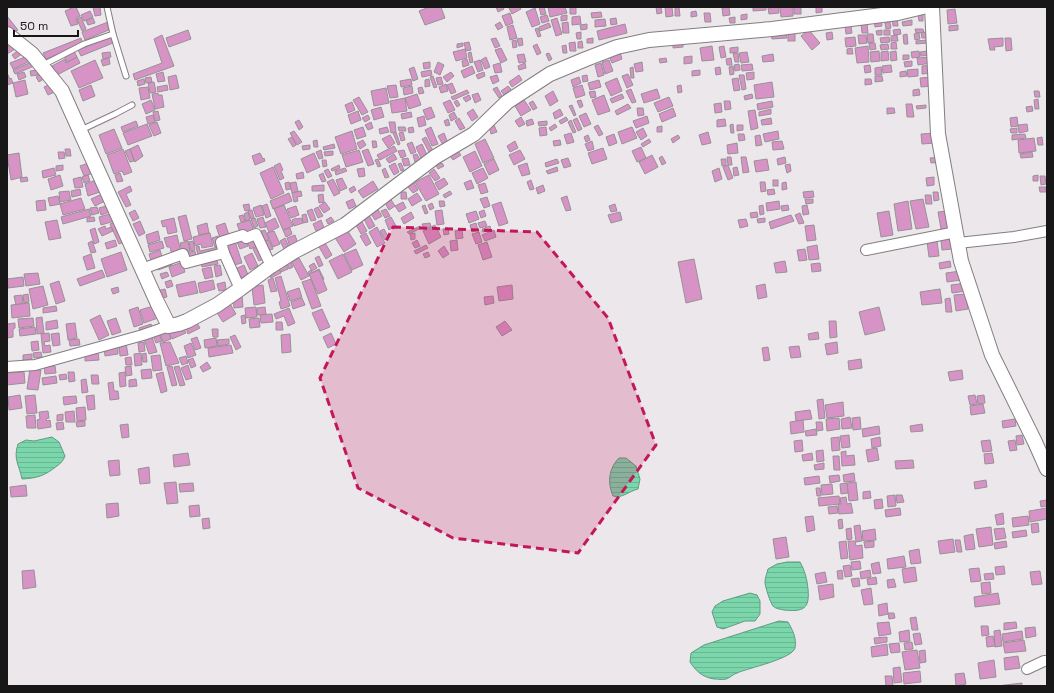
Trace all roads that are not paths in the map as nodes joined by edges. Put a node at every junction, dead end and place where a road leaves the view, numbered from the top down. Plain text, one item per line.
1 (107, 7) edge
2 (923, 7) edge
3 (932, 7) edge
4 (113, 34) junction
5 (10, 39) edge
6 (42, 65) junction
7 (126, 76) dead end
8 (132, 105) dead end
9 (80, 130) junction
10 (1047, 231) edge
11 (957, 237) junction
12 (866, 250) dead end
13 (224, 253) junction
14 (271, 266) junction
15 (142, 269) junction
16 (240, 290) junction
17 (169, 326) junction
18 (7, 367) edge
19 (1047, 469) edge
20 (1047, 661) edge
21 (1027, 669) dead end

1 - 4 lane
2 - 14 main road
3 - 11 main road
4 - 6 lane
4 - 7 lane
5 - 6 main road
6 - 9 main road
8 - 9 lane
9 - 15 main road
10 - 11 street
11 - 12 street
11 - 19 main road
13 - 14 street
13 - 15 street
13 - 16 street
14 - 16 main road
15 - 17 main road
16 - 17 main road
17 - 18 street
20 - 21 street

